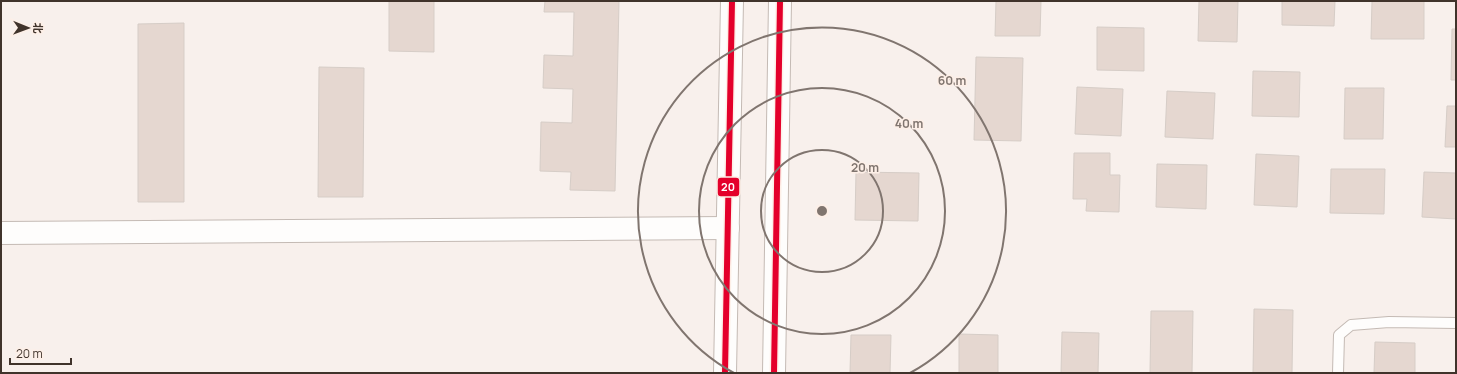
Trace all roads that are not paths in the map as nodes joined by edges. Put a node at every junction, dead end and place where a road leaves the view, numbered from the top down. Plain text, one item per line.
1 (732, 1) edge
2 (780, 1) edge
3 (728, 228) junction
4 (1, 233) edge
5 (1456, 322) edge
6 (725, 373) edge
7 (774, 373) edge
8 (1338, 373) edge

1 - 3 main road
2 - 7 main road
3 - 4 main road
3 - 6 main road
5 - 8 lane

